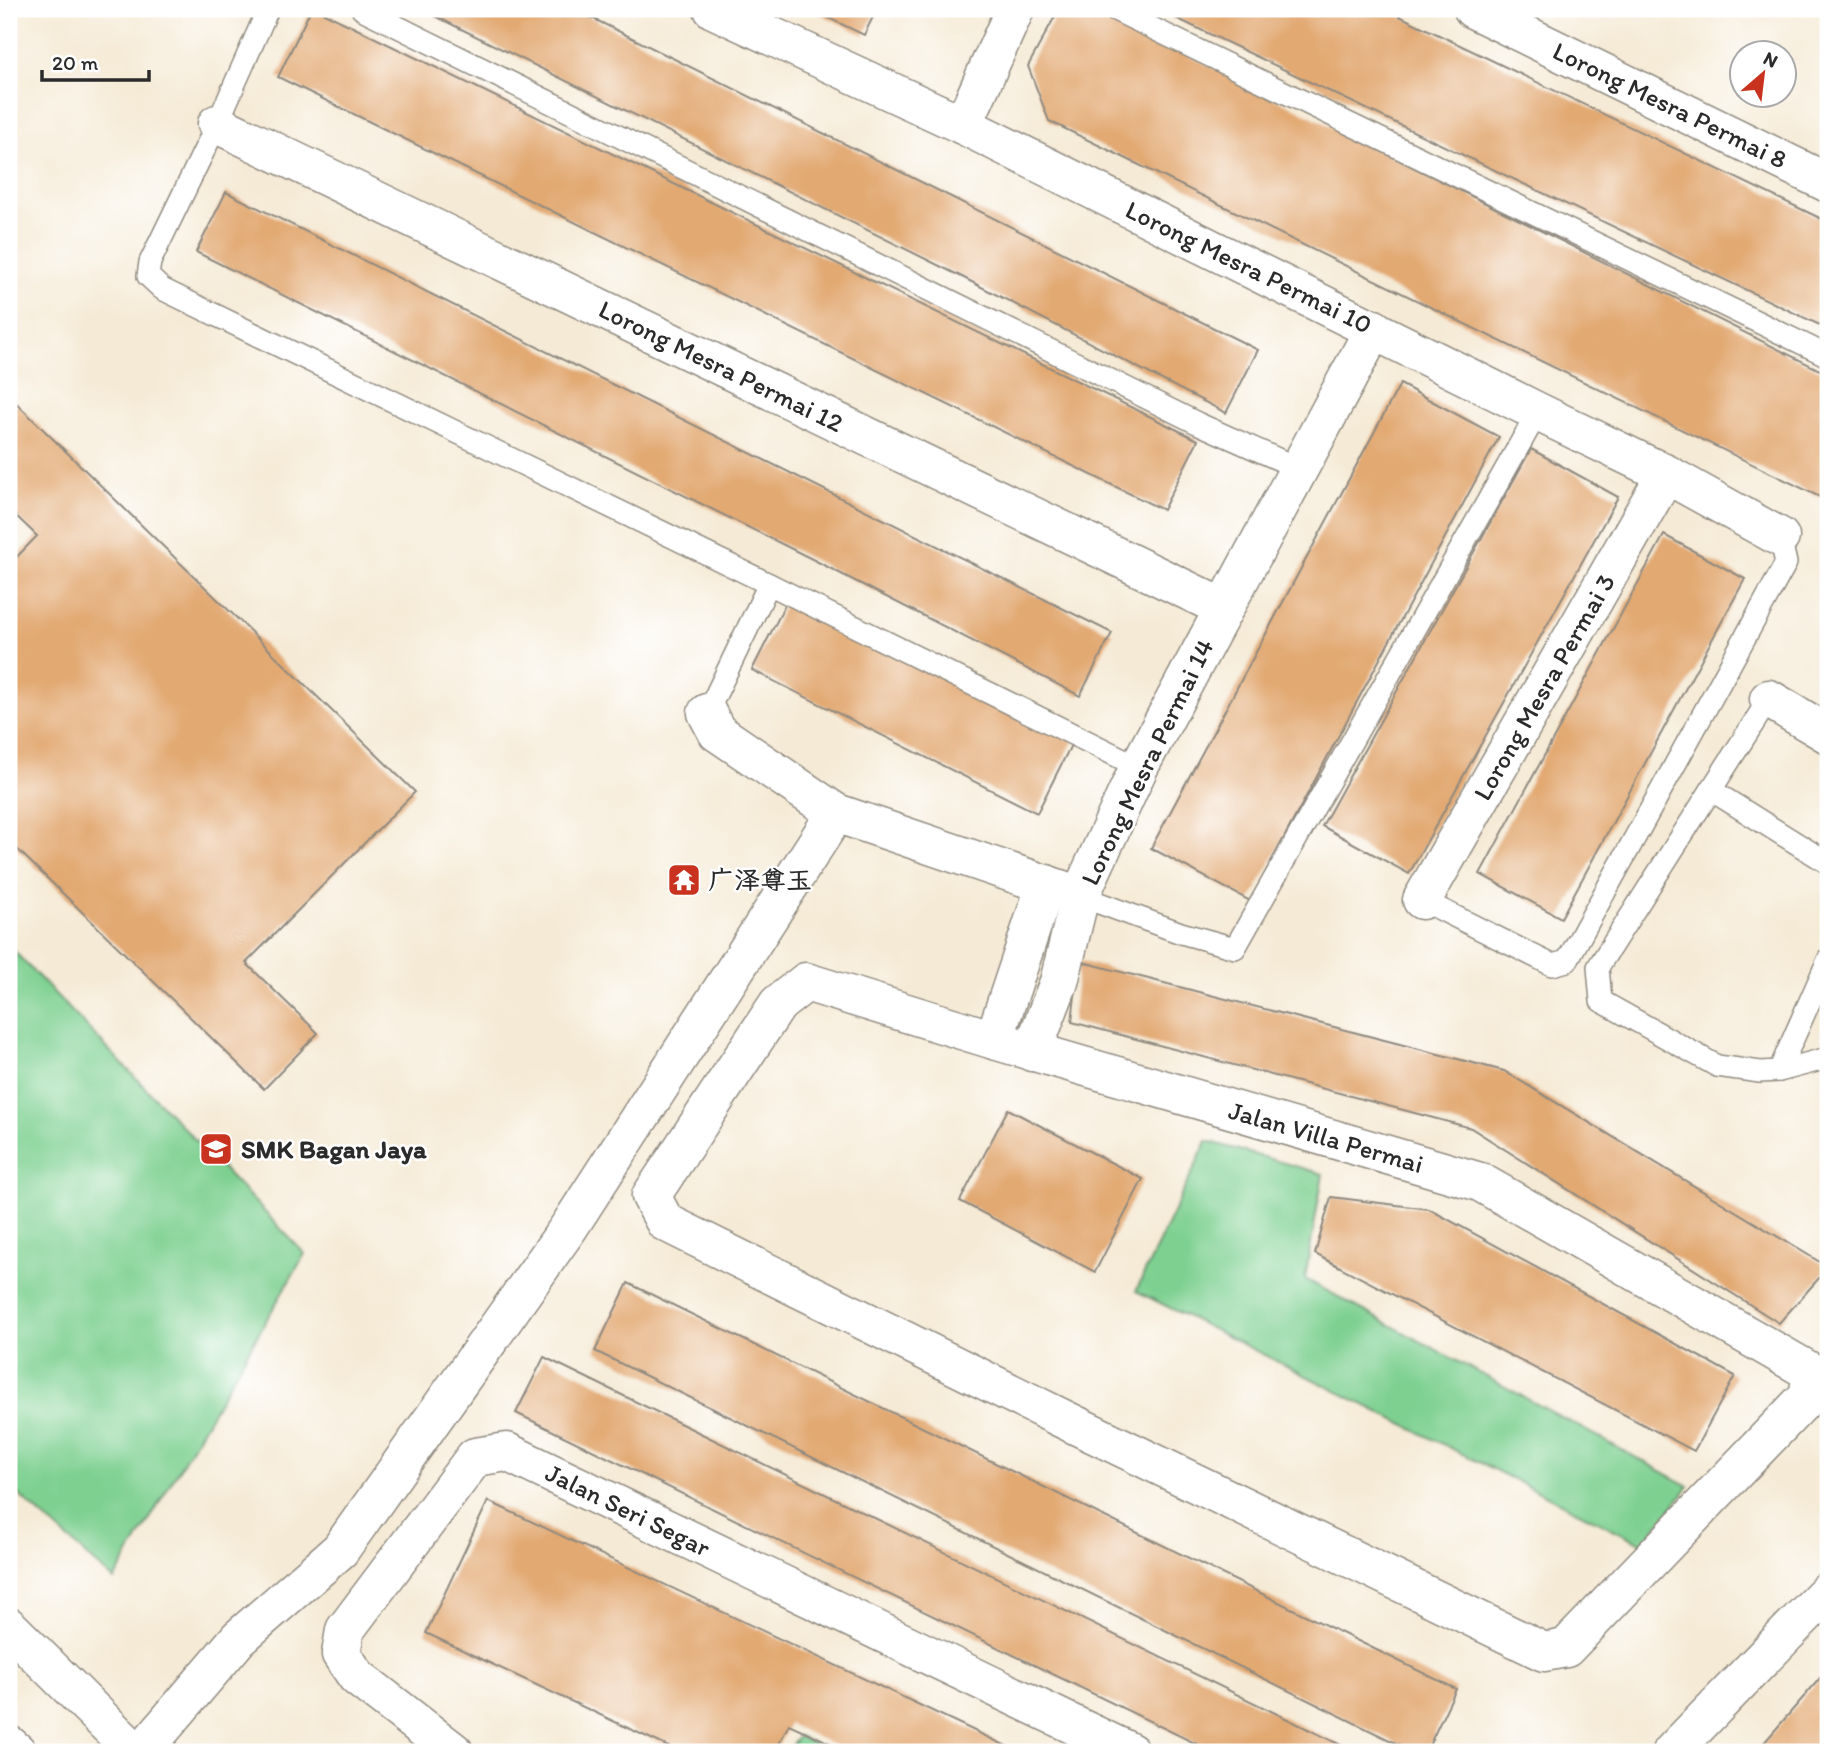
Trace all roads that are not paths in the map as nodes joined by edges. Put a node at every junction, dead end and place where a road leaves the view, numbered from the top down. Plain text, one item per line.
1 (268, 9) edge
2 (362, 9) edge
3 (713, 9) edge
4 (1015, 9) edge
5 (1113, 9) edge
6 (1473, 9) edge
7 (217, 124) junction
8 (963, 125) junction
9 (1828, 183) edge
10 (1374, 329) junction
11 (1828, 356) edge
12 (1538, 412) junction
13 (1300, 469) junction
14 (1666, 474) junction
15 (1780, 537) joint
16 (769, 584) junction
17 (1224, 608) junction
18 (1769, 699) joint
19 (707, 713) joint
20 (1828, 734) edge
21 (1139, 767) junction
22 (1711, 790) junction
23 (836, 813) junction
24 (1828, 863) edge
25 (1063, 890) junction
26 (1422, 900) joint
27 (1828, 960) edge
28 (993, 1041) junction
29 (1032, 1052) junction
30 (1828, 1058) edge
31 (1779, 1071) junction
32 (1828, 1591) edge
33 (9, 1627) edge
34 (9, 1745) edge
35 (16, 1752) edge
36 (135, 1752) edge
37 (142, 1752) edge
38 (454, 1752) edge
39 (1130, 1752) edge
40 (1672, 1752) edge

1 - 7 lane
2 - 13 lane
3 - 8 street, Lorong Mesra Permai 10
4 - 8 street
5 - 11 lane
6 - 9 street, Lorong Mesra Permai 8
7 - 16 lane
7 - 17 street, Lorong Mesra Permai 12
8 - 10 street, Lorong Mesra Permai 10
10 - 12 street, Lorong Mesra Permai 10
10 - 13 street, Lorong Mesra Permai 14
12 - 14 street, Lorong Mesra Permai 10
12 - 25 lane
13 - 17 street, Lorong Mesra Permai 14
14 - 15 street, Lorong Mesra Permai 10
14 - 26 street, Lorong Mesra Permai 3
15 - 26 lane
16 - 19 lane
16 - 21 lane
17 - 21 street, Lorong Mesra Permai 14
18 - 20 street
18 - 22 lane
19 - 23 street, Lorong Mesra Permai 14
21 - 25 street, Lorong Mesra Permai 14
22 - 24 lane
22 - 31 lane
23 - 25 street, Lorong Mesra Permai 14
23 - 37 street
25 - 28 street
25 - 29 street
27 - 31 lane
28 - 29 street, Jalan Villa Permai
28 - 29 street, Jalan Villa Permai
30 - 31 lane
32 - 40 street
33 - 36 street
34 - 35 street
38 - 39 street, Jalan Seri Segar

